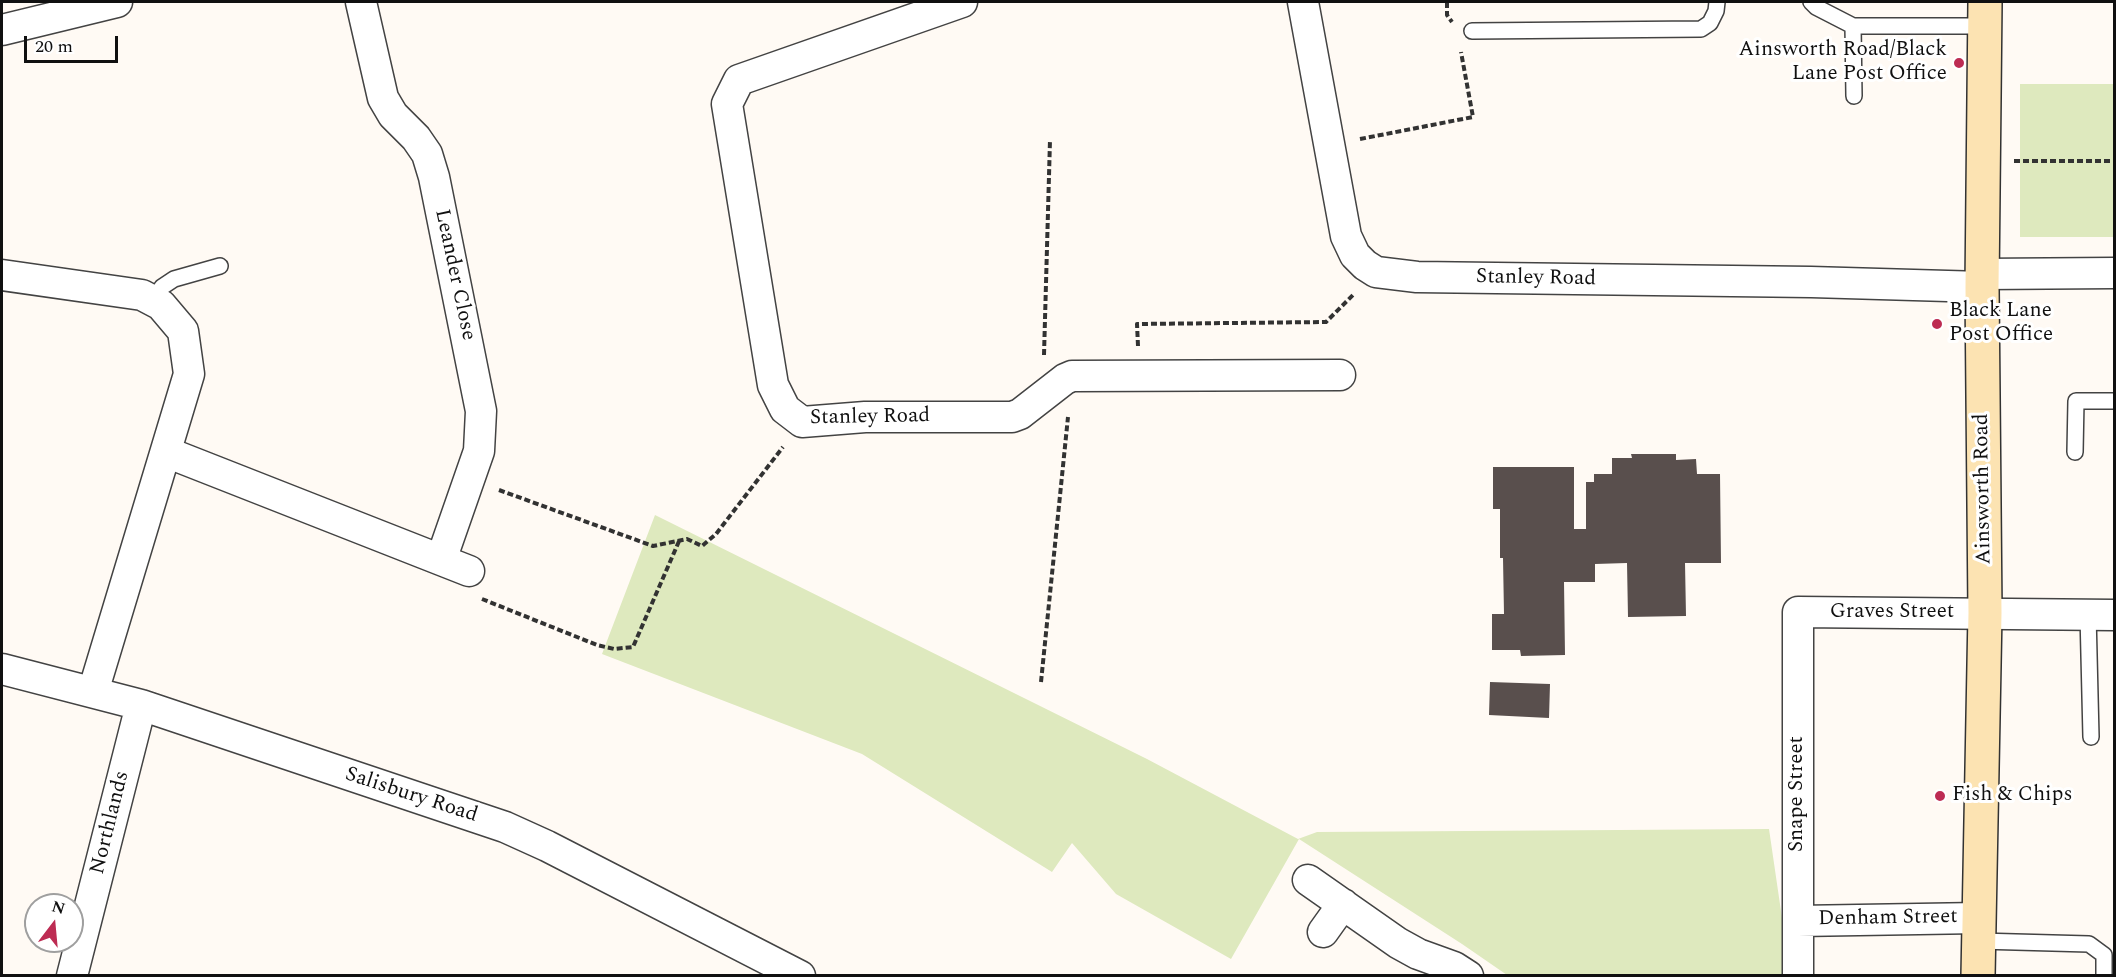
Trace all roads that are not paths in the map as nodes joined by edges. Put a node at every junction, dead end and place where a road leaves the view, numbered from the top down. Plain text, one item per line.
1 (117, 2) edge
2 (361, 2) edge
3 (962, 2) edge
4 (1303, 2) edge
5 (1717, 2) edge
6 (1811, 2) edge
7 (1985, 14) edge
8 (1853, 26) junction
9 (2, 30) edge
10 (1465, 31) road end
11 (1854, 96) dead end
12 (220, 266) dead end
13 (2115, 273) edge
14 (2, 274) edge
15 (1982, 281) junction
16 (153, 300) junction
17 (1340, 375) dead end
18 (2115, 401) edge
19 (166, 452) junction
20 (2075, 452) dead end
21 (441, 560) junction
22 (469, 571) dead end
23 (1798, 612) joint
24 (1985, 613) junction
25 (2101, 614) edge
26 (2, 669) edge
27 (93, 692) junction
28 (141, 705) junction
29 (2091, 737) dead end
30 (1308, 880) dead end
31 (1343, 904) junction
32 (1798, 921) junction
33 (1979, 929) junction
34 (1323, 932) dead end
35 (786, 972) edge
36 (72, 975) edge
37 (1468, 975) edge
38 (1798, 975) edge
39 (1978, 975) edge
40 (2104, 975) edge

1 - 9 street
2 - 21 street, Leander Close
3 - 17 street, Stanley Road
4 - 15 street, Stanley Road
5 - 10 lane
6 - 8 lane
7 - 8 lane
7 - 15 main road, Ainsworth Road
8 - 11 lane
12 - 16 lane
13 - 15 street, Stanley Road
14 - 16 street
15 - 24 main road, Ainsworth Road
16 - 19 street
18 - 20 lane
19 - 21 street
19 - 27 street
21 - 22 street
23 - 24 street, Graves Street
23 - 32 street, Snape Street
24 - 25 street, Graves Street
24 - 33 main road, Ainsworth Road
25 - 29 lane
26 - 27 street, Salisbury Road
27 - 28 street, Salisbury Road
28 - 35 street, Salisbury Road
28 - 36 street, Northlands
30 - 31 street
31 - 34 street
31 - 37 street
32 - 33 street, Denham Street
32 - 38 street, Snape Street
33 - 39 main road, Ainsworth Road
33 - 40 lane

